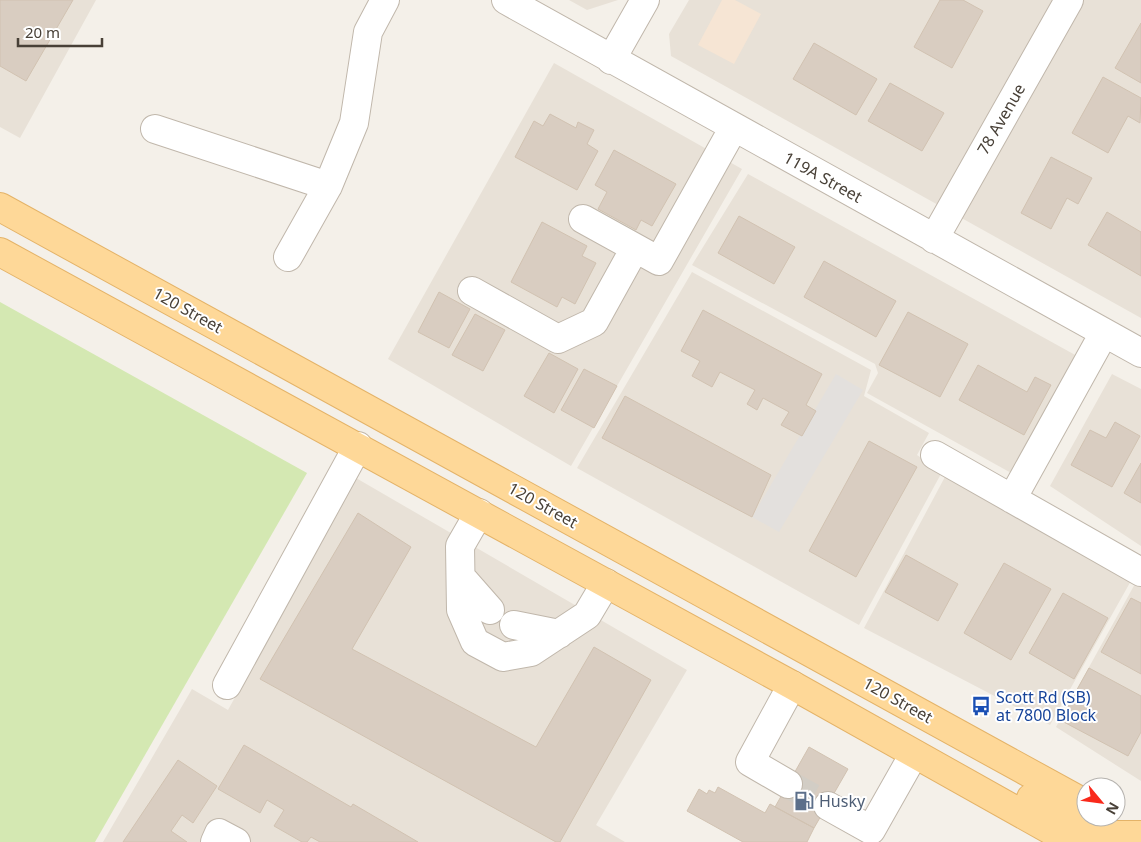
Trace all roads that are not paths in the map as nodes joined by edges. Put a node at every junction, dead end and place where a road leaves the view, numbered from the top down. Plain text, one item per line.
1 (385, 0) edge
2 (506, 0) edge
3 (645, 0) edge
4 (1069, 0) edge
5 (611, 60) junction
6 (734, 127) junction
7 (155, 129) dead end
8 (328, 186) junction
9 (0, 207) edge
10 (583, 219) dead end
11 (934, 239) junction
12 (635, 248) junction
13 (0, 252) edge
14 (288, 257) dead end
15 (472, 291) dead end
16 (1104, 333) junction
17 (1141, 353) edge
18 (358, 446) junction
19 (935, 456) dead end
20 (501, 482) junction
21 (1012, 499) junction
22 (478, 513) junction
23 (1141, 572) edge
24 (461, 577) junction
25 (606, 583) junction
26 (490, 610) dead end
27 (514, 625) dead end
28 (559, 634) junction
29 (792, 684) junction
30 (228, 685) dead end
31 (974, 742) junction
32 (914, 754) junction
33 (788, 784) tunnel mouth
34 (969, 785) junction
35 (1076, 798) edge
36 (828, 806) tunnel mouth
37 (1126, 826) edge
38 (1141, 835) edge
39 (215, 842) edge
40 (236, 842) edge
41 (1072, 842) edge

1 - 8 street
2 - 5 street, 119A Street
3 - 5 street
4 - 11 street, 78 Avenue
5 - 6 street, 119A Street
6 - 11 street, 119A Street
6 - 12 street
7 - 8 street
8 - 14 street
9 - 20 main road, 120 Street
10 - 12 street
11 - 16 street, 119A Street
12 - 15 street
13 - 18 main road
16 - 17 street, 119A Street
16 - 21 street
18 - 20 main road
18 - 22 main road
18 - 30 street
19 - 21 street
20 - 31 main road, 120 Street
21 - 23 street
22 - 24 street
22 - 25 main road
24 - 26 street
24 - 28 street
25 - 28 street
25 - 29 main road
27 - 28 street
29 - 31 main road
29 - 32 main road
29 - 33 street
31 - 35 main road, 120 Street
32 - 34 main road
32 - 36 street
34 - 38 main road
34 - 41 main road
37 - 38 main road
39 - 40 street

